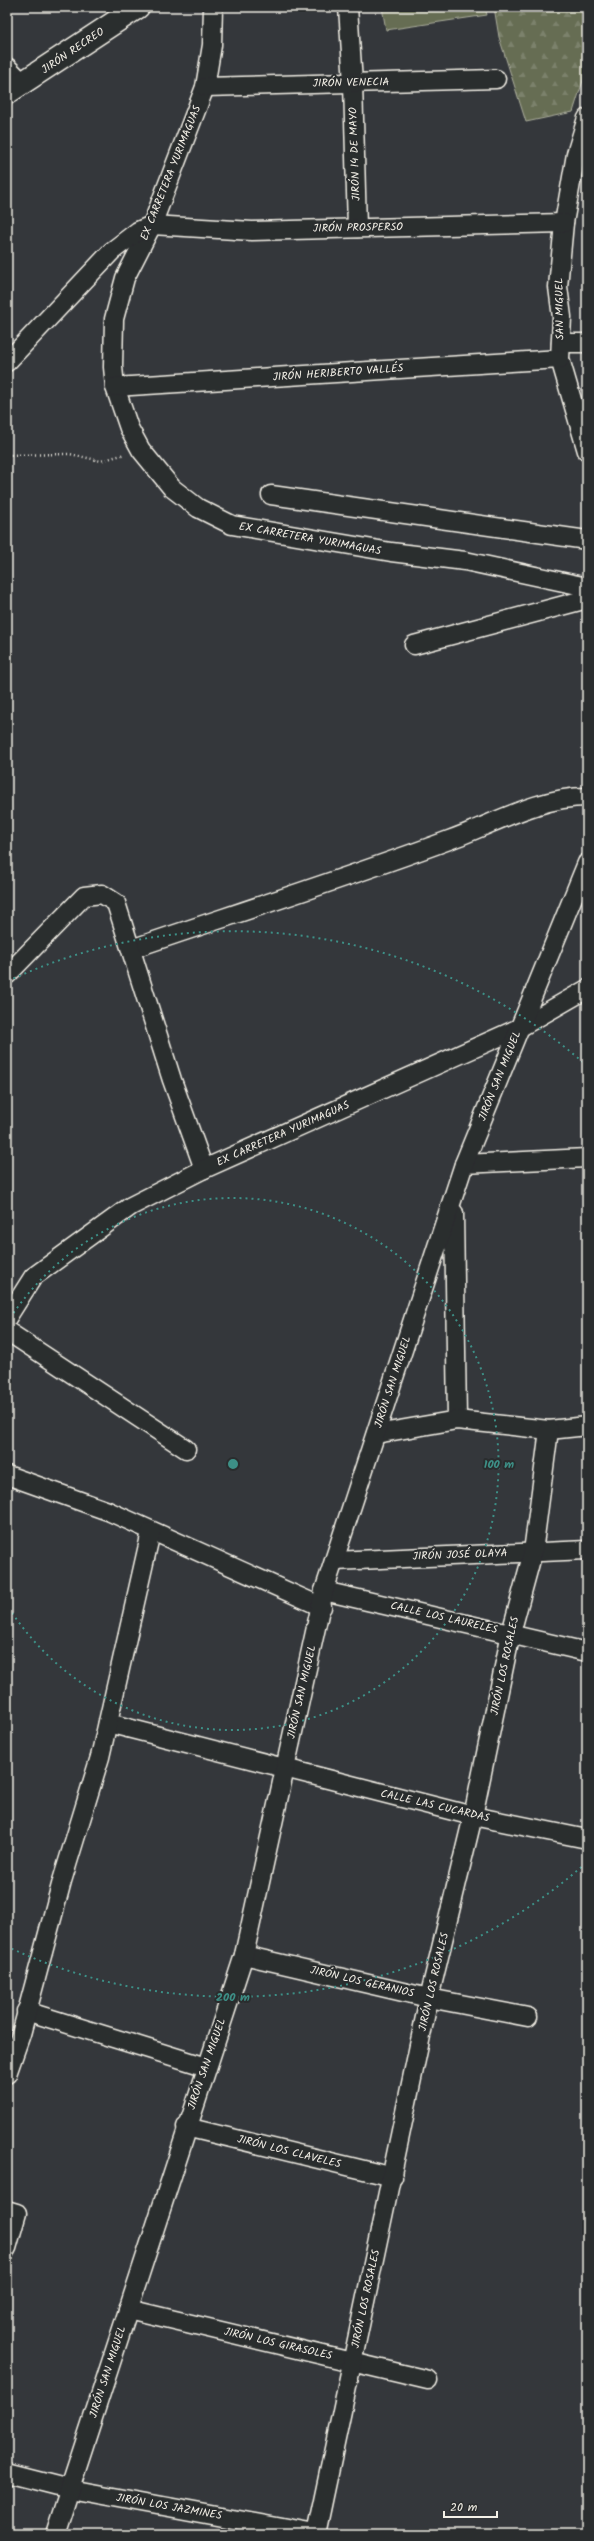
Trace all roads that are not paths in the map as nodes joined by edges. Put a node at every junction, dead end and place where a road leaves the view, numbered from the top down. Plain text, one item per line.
1 (138, 7) edge
2 (214, 7) edge
3 (348, 7) edge
4 (7, 67) edge
5 (496, 79) dead end
6 (353, 83) junction
7 (205, 87) junction
8 (15, 89) edge
9 (587, 118) edge
10 (580, 176) edge
11 (564, 223) junction
12 (152, 225) junction
13 (357, 228) junction
14 (587, 343) edge
15 (560, 351) junction
16 (7, 362) edge
17 (116, 387) junction
18 (587, 451) edge
19 (271, 495) dead end
20 (587, 540) edge
21 (587, 586) edge
22 (587, 599) edge
23 (414, 645) dead end
24 (587, 797) edge
25 (587, 862) edge
26 (131, 949) junction
27 (7, 975) edge
28 (587, 989) edge
29 (519, 1028) junction
30 (587, 1158) edge
31 (464, 1164) junction
32 (204, 1169) junction
33 (454, 1198) junction
34 (7, 1318) edge
35 (7, 1331) edge
36 (458, 1420) junction
37 (587, 1426) edge
38 (550, 1430) junction
39 (376, 1434) junction
40 (186, 1449) dead end
41 (7, 1475) edge
42 (152, 1532) junction
43 (587, 1550) edge
44 (533, 1552) junction
45 (334, 1561) junction
46 (323, 1599) junction
47 (511, 1634) junction
48 (587, 1652) edge
49 (108, 1723) junction
50 (285, 1769) junction
51 (473, 1816) junction
52 (587, 1839) edge
53 (244, 1955) junction
54 (429, 1998) junction
55 (26, 2011) junction
56 (528, 2017) dead end
57 (207, 2067) junction
58 (7, 2074) edge
59 (186, 2127) junction
60 (393, 2177) junction
61 (7, 2210) edge
62 (7, 2248) edge
63 (128, 2309) junction
64 (352, 2362) junction
65 (428, 2380) dead end
66 (7, 2473) edge
67 (70, 2489) junction
68 (55, 2534) edge
69 (315, 2534) edge

1 - 8 main road, JIRÓN RECREO
2 - 7 street, EX CARRETERA YURIMAGUAS
3 - 6 street, JIRÓN 14 DE MAYO
4 - 8 street
5 - 6 street, JIRÓN VENECIA
6 - 7 street, JIRÓN VENECIA
6 - 13 street, JIRÓN 14 DE MAYO
7 - 12 street, EX CARRETERA YURIMAGUAS
9 - 10 street, SAN MIGUEL
10 - 11 street, SAN MIGUEL
11 - 13 street, JIRÓN PROSPERSO
11 - 15 street, SAN MIGUEL
12 - 13 street, JIRÓN PROSPERSO
12 - 16 street
12 - 17 street, EX CARRETERA YURIMAGUAS
14 - 15 street, JIRÓN HERIBERTO VALLÉS
15 - 17 street, JIRÓN HERIBERTO VALLÉS
15 - 18 street, SAN MIGUEL
17 - 21 street, EX CARRETERA YURIMAGUAS
19 - 20 street
22 - 23 street
24 - 26 street
25 - 29 street, JIRÓN SAN MIGUEL
26 - 27 street
26 - 32 street
28 - 29 street, EX CARRETERA YURIMAGUAS
29 - 31 street, JIRÓN SAN MIGUEL
29 - 32 street, EX CARRETERA YURIMAGUAS
30 - 31 street
31 - 33 street, JIRÓN SAN MIGUEL
32 - 34 street, EX CARRETERA YURIMAGUAS
33 - 36 street
33 - 39 street, JIRÓN SAN MIGUEL
35 - 40 street
36 - 38 street
36 - 39 street
37 - 38 street
38 - 44 street, JIRÓN LOS ROSALES
39 - 45 street, JIRÓN SAN MIGUEL
41 - 42 street, CALLE LOS LAURELES
42 - 46 street, CALLE LOS LAURELES
42 - 49 street
43 - 44 street, JIRÓN JOSÉ OLAYA
44 - 45 street, JIRÓN JOSÉ OLAYA
44 - 47 street, JIRÓN LOS ROSALES
45 - 46 street, JIRÓN SAN MIGUEL
46 - 47 street, CALLE LOS LAURELES
46 - 50 street, JIRÓN SAN MIGUEL
47 - 48 street, CALLE LOS LAURELES
47 - 51 street, JIRÓN LOS ROSALES
49 - 50 street, CALLE LAS CUCARDAS
49 - 55 street
50 - 51 street, CALLE LAS CUCARDAS
50 - 53 street, JIRÓN SAN MIGUEL
51 - 52 street, CALLE LAS CUCARDAS
51 - 54 street, JIRÓN LOS ROSALES
53 - 54 street, JIRÓN LOS GERANIOS
53 - 57 street, JIRÓN SAN MIGUEL
54 - 56 street, JIRÓN LOS GERANIOS
54 - 60 street, JIRÓN LOS ROSALES
55 - 57 street
55 - 58 street
57 - 59 street, JIRÓN SAN MIGUEL
59 - 60 street, JIRÓN LOS CLAVELES
59 - 63 street, JIRÓN SAN MIGUEL
60 - 64 street, JIRÓN LOS ROSALES
61 - 62 street
63 - 64 street, JIRÓN LOS GIRASOLES
63 - 67 street, JIRÓN SAN MIGUEL
64 - 65 street, JIRÓN LOS GIRASOLES
64 - 69 street, JIRÓN LOS ROSALES
66 - 67 street, JIRÓN LOS JAZMINES
67 - 68 street, JIRÓN SAN MIGUEL
67 - 69 street, JIRÓN LOS JAZMINES

